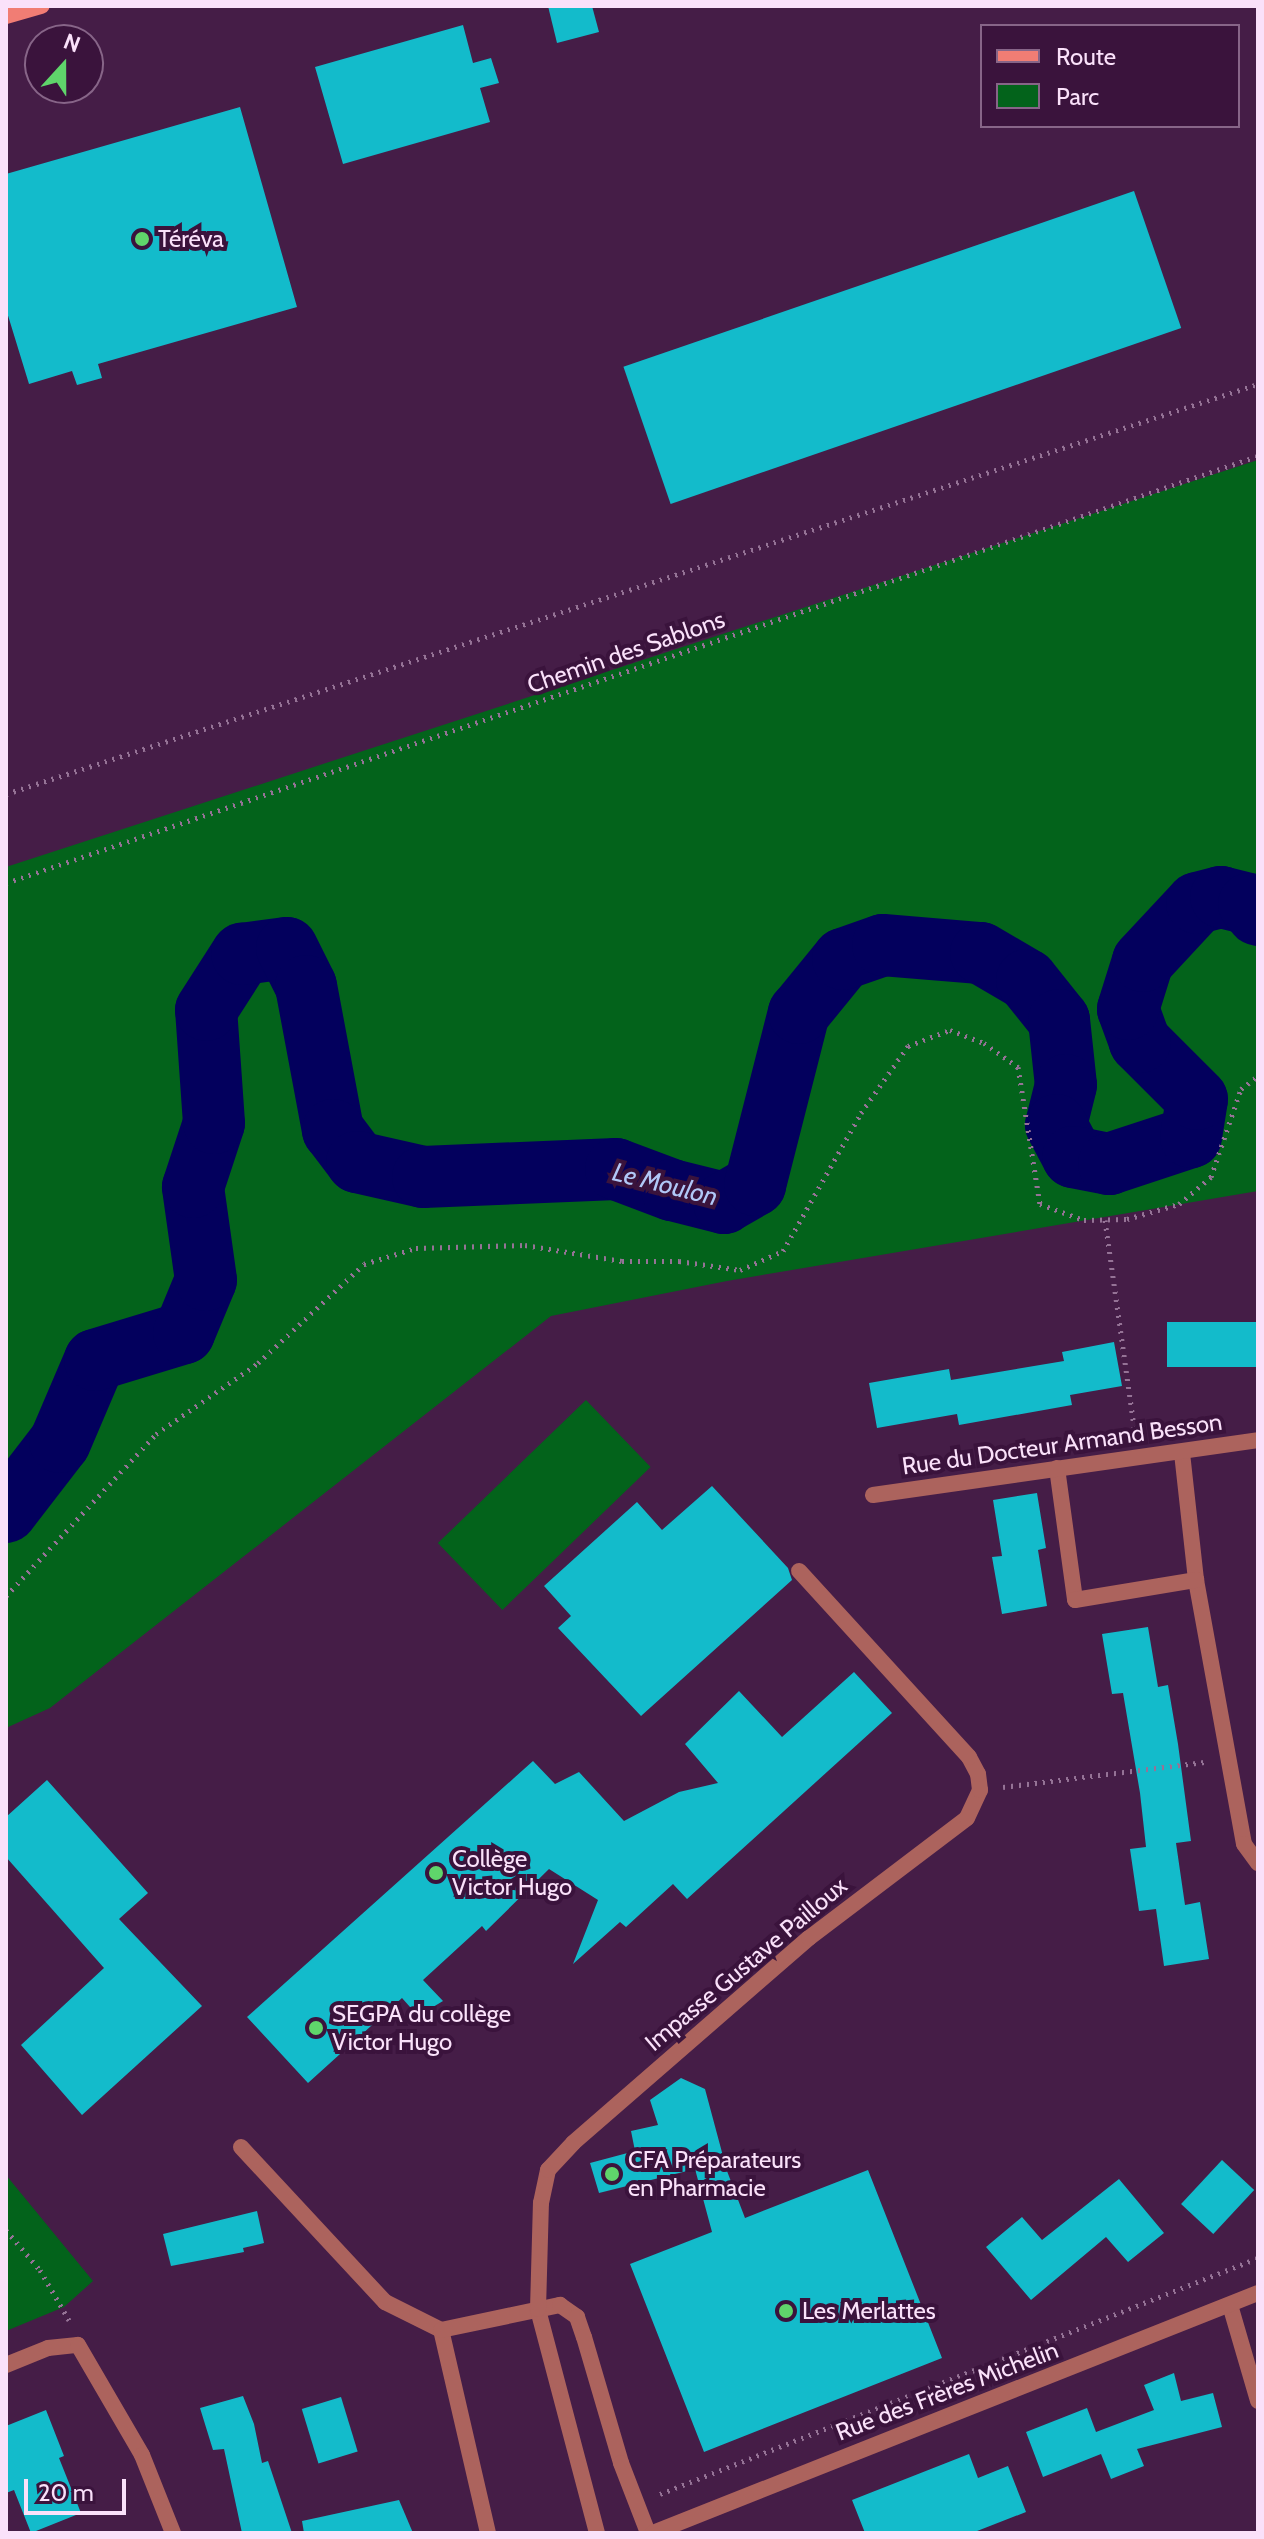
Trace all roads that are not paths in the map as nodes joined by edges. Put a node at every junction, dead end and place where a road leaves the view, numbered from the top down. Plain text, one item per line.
1 (42, 6) edge
2 (6, 16) edge
3 (1258, 1440) edge
4 (1182, 1453) junction
5 (1057, 1468) junction
6 (873, 1495) dead end
7 (799, 1571) dead end
8 (1196, 1580) junction
9 (1258, 1863) edge
10 (241, 2147) dead end
11 (1258, 2293) edge
12 (1230, 2305) junction
13 (538, 2309) junction
14 (441, 2330) junction
15 (6, 2365) edge
16 (1258, 2401) edge
17 (684, 2526) edge
18 (173, 2533) edge
19 (488, 2533) edge
20 (597, 2533) edge
21 (651, 2533) edge

1 - 2 main road
3 - 4 street, Rue du Docteur Armand Besson
4 - 5 street, Rue du Docteur Armand Besson
4 - 8 street
5 - 6 street, Rue du Docteur Armand Besson
5 - 8 street
7 - 13 street, Impasse Gustave Pailloux
8 - 9 street
10 - 14 street
11 - 12 street, Rue des Frères Michelin
12 - 16 street
12 - 17 street, Rue des Frères Michelin
13 - 14 street
13 - 20 street, Impasse Gustave Pailloux
13 - 21 street
14 - 19 street
15 - 18 street
17 - 21 street, Rue des Frères Michelin

